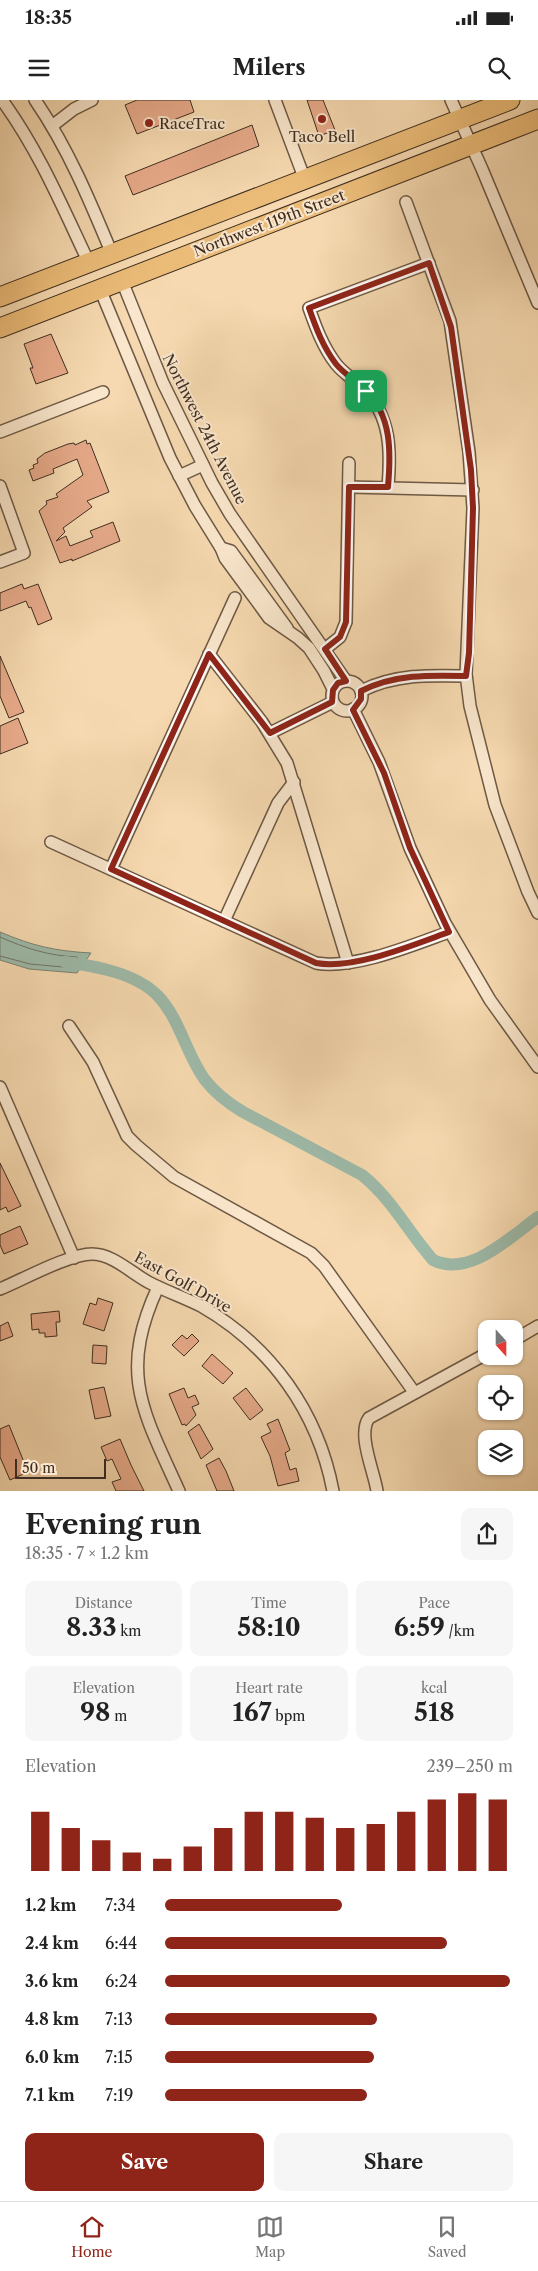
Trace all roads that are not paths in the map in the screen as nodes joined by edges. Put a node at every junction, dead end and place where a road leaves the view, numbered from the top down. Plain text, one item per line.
1 (2, 100) edge
2 (35, 100) edge
3 (92, 100) edge
4 (275, 100) edge
5 (451, 100) edge
6 (510, 100) edge
7 (538, 119) edge
8 (459, 120) junction
9 (52, 126) junction
10 (471, 145) junction
11 (305, 180) junction
12 (406, 202) dead end
13 (112, 254) junction
14 (88, 263) junction
15 (429, 263) junction
16 (122, 280) junction
17 (100, 289) junction
18 (0, 297) edge
19 (538, 301) edge
20 (0, 328) edge
21 (102, 392) dead end
22 (0, 432) edge
23 (350, 463) dead end
24 (203, 464) junction
25 (179, 476) junction
26 (0, 486) edge
27 (349, 487) junction
28 (388, 487) junction
29 (472, 490) junction
30 (221, 548) junction
31 (0, 562) edge
32 (289, 597) junction
33 (235, 598) dead end
34 (273, 607) junction
35 (289, 631) junction
36 (325, 649) junction
37 (209, 654) junction
38 (466, 676) junction
39 (346, 681) junction
40 (333, 690) junction
41 (361, 691) junction
42 (332, 702) junction
43 (353, 710) junction
44 (270, 733) junction
45 (294, 782) junction
46 (51, 842) dead end
47 (111, 869) junction
48 (538, 913) edge
49 (224, 921) junction
50 (449, 932) junction
51 (348, 963) junction
52 (69, 1026) dead end
53 (538, 1067) edge
54 (0, 1087) edge
55 (74, 1258) junction
56 (158, 1287) junction
57 (0, 1289) edge
58 (538, 1326) edge
59 (523, 1335) edge
60 (478, 1358) edge
61 (414, 1392) junction
62 (179, 1491) edge
63 (333, 1491) edge
64 (377, 1491) edge

1 - 14 street
2 - 9 street
3 - 9 street
4 - 11 street
5 - 8 street
6 - 8 highway, Northwest 119th Street
7 - 10 highway, Northwest 119th Street
8 - 10 street
8 - 11 highway, Northwest 119th Street
9 - 13 street
10 - 16 highway, Northwest 119th Street
10 - 19 street
11 - 13 highway, Northwest 119th Street
12 - 15 street
13 - 14 highway, Northwest 119th Street
13 - 16 highway
14 - 17 highway
14 - 18 highway, Northwest 119th Street
15 - 28 street
15 - 29 street
16 - 17 highway, Northwest 119th Street
16 - 24 street, Northwest 24th Avenue
17 - 20 highway, Northwest 119th Street
17 - 25 street
21 - 22 street
23 - 27 street
24 - 25 street
24 - 32 street, Northwest 24th Avenue
25 - 30 street
26 - 31 street
27 - 28 street
27 - 36 street
28 - 29 street
29 - 38 street
30 - 34 street
30 - 35 street
32 - 34 street
32 - 36 street, Northwest 24th Avenue
33 - 37 street
34 - 35 street
35 - 40 street
36 - 39 street, Northwest 24th Avenue
37 - 44 street
37 - 47 street
38 - 41 street
38 - 48 street
39 - 40 street
39 - 41 street
40 - 42 street
41 - 43 street
42 - 43 street
42 - 44 street
43 - 50 street
44 - 45 street
45 - 49 street
45 - 51 street
46 - 47 street
47 - 49 street
49 - 51 street
50 - 51 street
50 - 53 street
52 - 61 street
54 - 55 street
55 - 56 street, East Golf Drive
55 - 57 street, East Golf Drive
56 - 62 street
56 - 63 street, East Golf Drive
58 - 59 street
60 - 61 street
61 - 64 street

